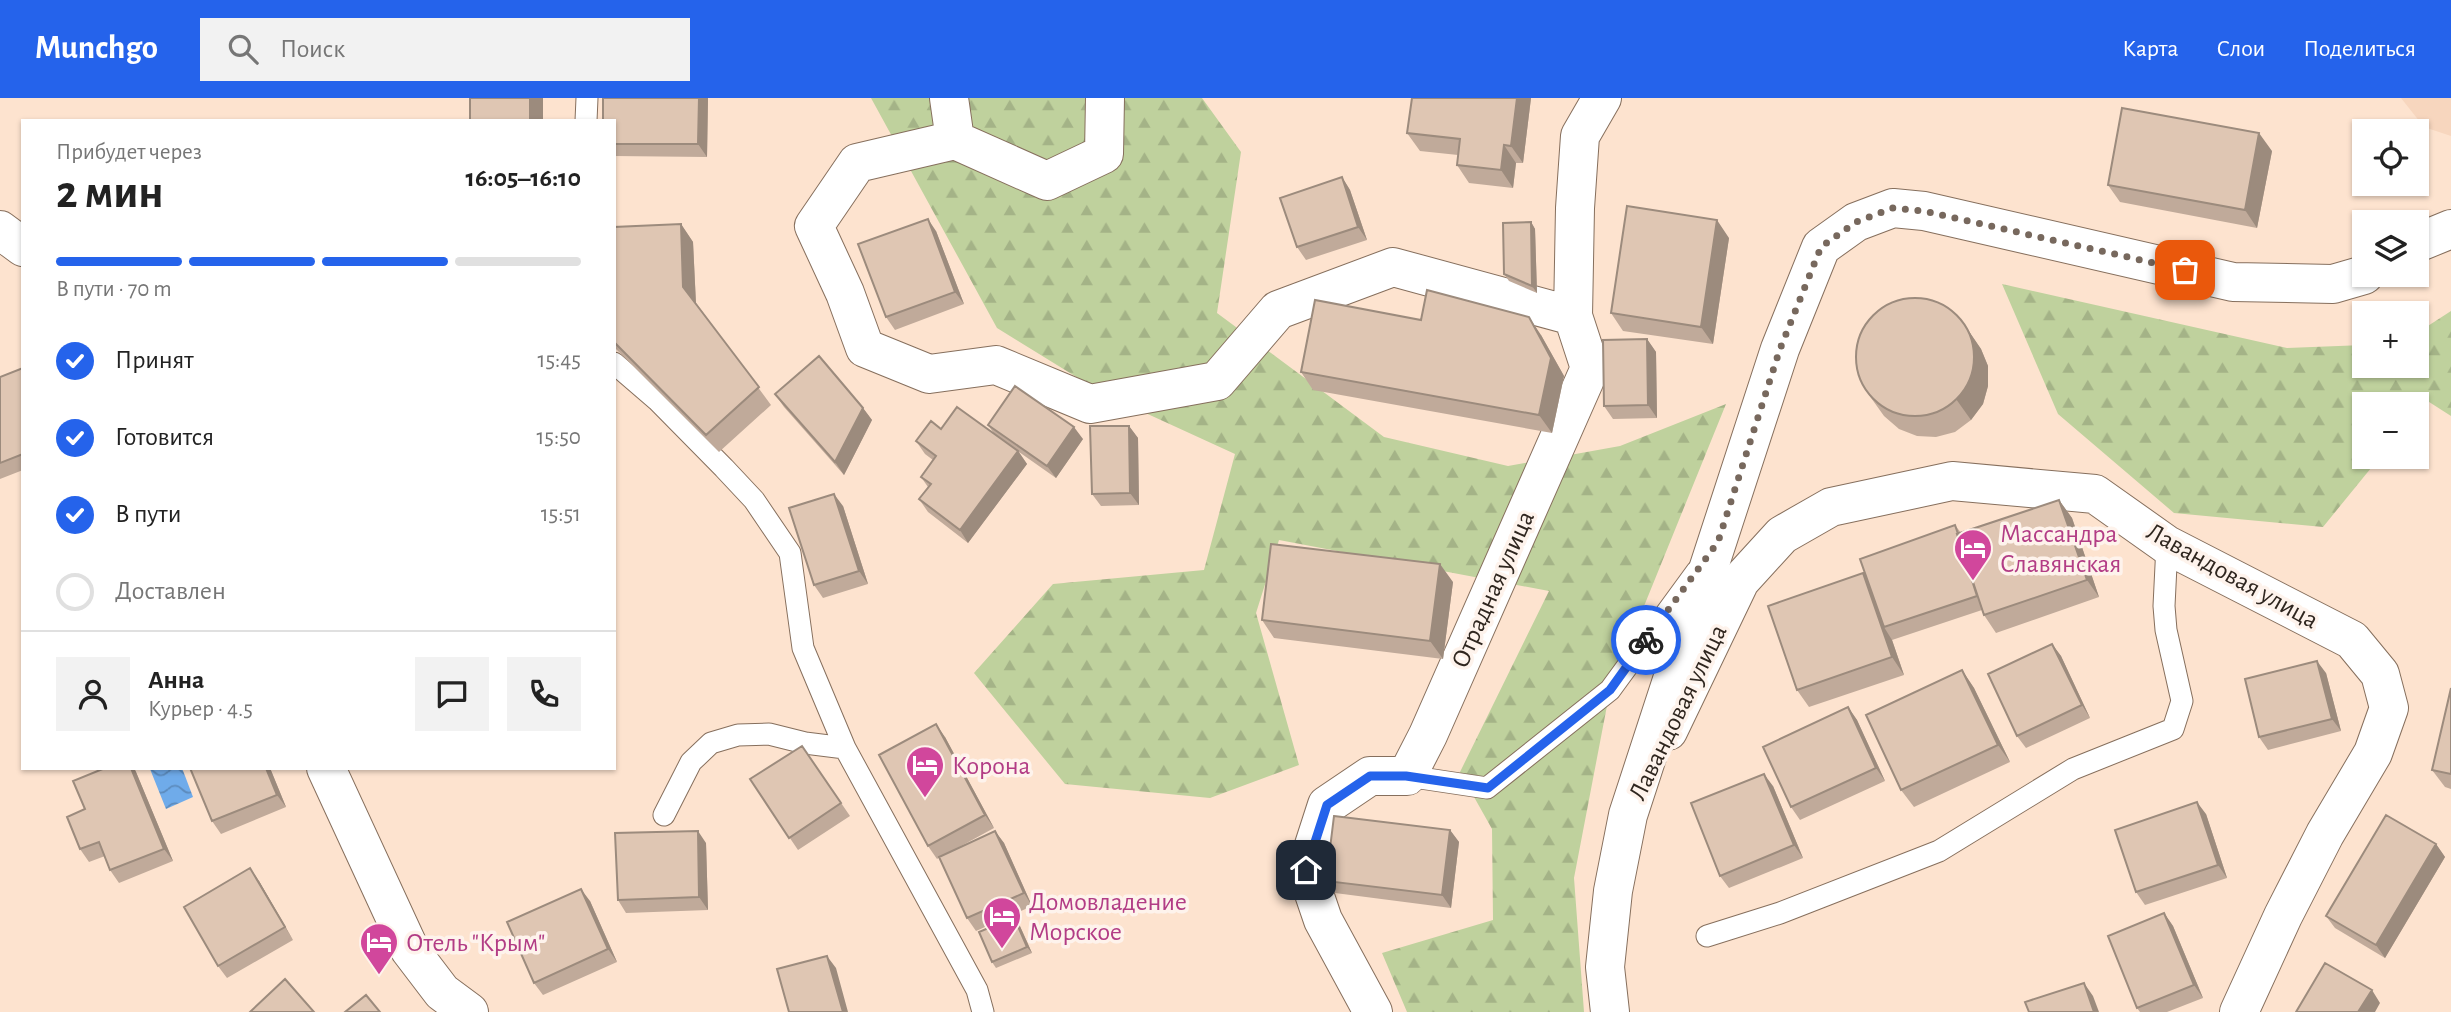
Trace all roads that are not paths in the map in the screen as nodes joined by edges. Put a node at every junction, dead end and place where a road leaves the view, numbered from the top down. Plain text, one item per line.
1 (587, 98) edge
2 (949, 98) edge
3 (1105, 98) edge
4 (1602, 98) edge
5 (586, 119) edge
6 (955, 140) junction
7 (2451, 229) edge
8 (0, 230) edge
9 (2429, 238) edge
10 (21, 246) edge
11 (2352, 278) edge
12 (1573, 316) junction
13 (616, 365) edge
14 (1718, 542) junction
15 (2167, 545) junction
16 (845, 748) junction
17 (327, 770) edge
18 (1406, 776) junction
19 (1628, 814) junction
20 (664, 815) dead end
21 (1707, 936) dead end
22 (469, 1012) edge
23 (983, 1012) edge
24 (1373, 1012) edge
25 (1610, 1012) edge
26 (2239, 1012) edge

1 - 5 lane
2 - 6 street
3 - 6 street
4 - 12 street, Отрадная улица
6 - 12 street
7 - 9 street
8 - 10 street
11 - 14 street
12 - 18 street, Отрадная улица
13 - 16 lane
14 - 18 lane
14 - 19 street
15 - 19 street, Лавандовая улица
15 - 21 lane
15 - 26 street, Лавандовая улица
16 - 20 lane
16 - 23 lane
17 - 22 street
18 - 24 street
19 - 25 street

